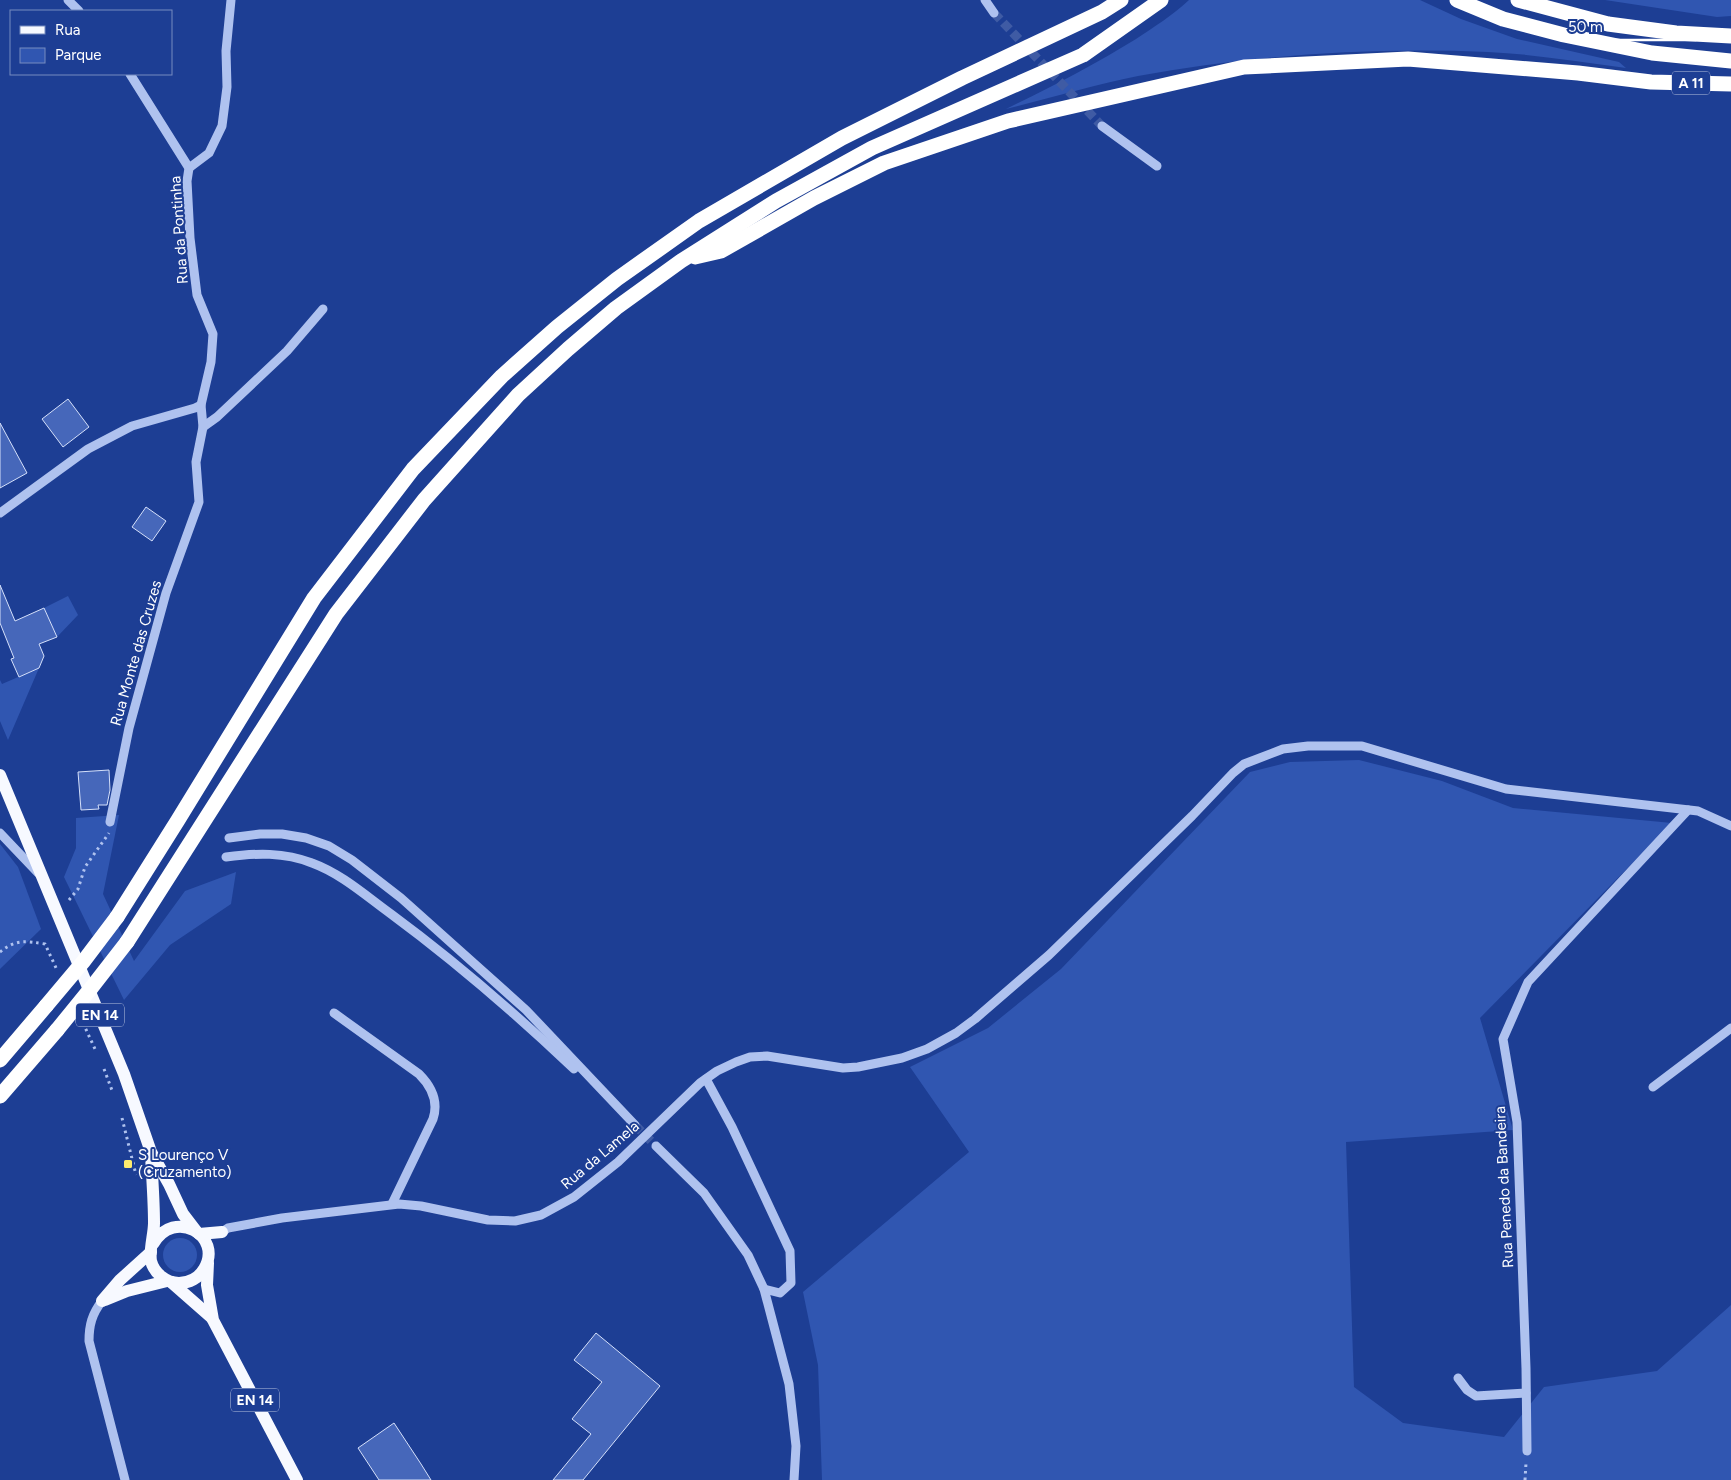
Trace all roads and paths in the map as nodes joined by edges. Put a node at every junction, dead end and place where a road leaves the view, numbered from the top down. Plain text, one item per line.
1 (68, 0) edge
2 (232, 0) edge
3 (984, 0) edge
4 (1121, 0) edge
5 (1162, 0) edge
6 (1457, 0) edge
7 (1518, 0) edge
8 (78, 10) edge
9 (994, 13) tunnel mouth
10 (1731, 36) edge
11 (1731, 61) edge
12 (131, 75) edge
13 (1731, 84) edge
14 (1102, 126) tunnel mouth
15 (1157, 166) dead end
16 (188, 168) junction
17 (681, 261) junction
18 (323, 309) dead end
19 (201, 405) junction
20 (203, 427) junction
21 (0, 513) edge
22 (0, 775) edge
23 (1688, 810) junction
24 (110, 822) joint
25 (1731, 826) edge
26 (0, 834) edge
27 (230, 838) dead end
28 (226, 857) dead end
29 (44, 879) junction
30 (69, 900) dead end
31 (0, 952) edge
32 (57, 970) dead end
33 (334, 1013) dead end
34 (82, 1022) dead end
35 (1731, 1028) edge
36 (99, 1056) dead end
37 (0, 1060) edge
38 (102, 1064) dead end
39 (706, 1079) junction
40 (1653, 1087) dead end
41 (0, 1096) edge
42 (114, 1098) dead end
43 (121, 1114) dead end
44 (656, 1146) tunnel mouth
45 (151, 1152) junction
46 (138, 1184) dead end
47 (392, 1204) junction
48 (197, 1232) junction
49 (222, 1232) junction
50 (208, 1245) junction
51 (152, 1248) junction
52 (208, 1261) junction
53 (169, 1281) junction
54 (764, 1289) junction
55 (102, 1301) junction
56 (213, 1320) junction
57 (1458, 1378) dead end
58 (1526, 1393) junction
59 (1527, 1451) dead end
60 (125, 1480) edge
61 (296, 1480) edge
62 (794, 1480) edge

1 - 8 street
2 - 16 street
3 - 9 street
4 - 37 highway, bridge
5 - 17 highway
6 - 11 highway, A 11
7 - 10 highway
12 - 16 street, Rua da Pontinha
13 - 17 highway, A 11
14 - 15 street
16 - 19 street, Rua da Pontinha
17 - 41 highway, bridge
18 - 20 street
19 - 20 street, Rua Monte das Cruzes
19 - 21 street
20 - 24 street, Rua Monte das Cruzes
22 - 29 main road, EN 14
23 - 25 street, Rua da Lamela
23 - 39 street, Rua da Lamela
23 - 58 street, Rua Penedo da Bandeira
24 - 30 path
26 - 29 street
27 - 28 street
29 - 45 main road, EN 14
31 - 32 path
33 - 47 street
34 - 36 path
35 - 40 street
38 - 42 path
39 - 47 street, Rua da Lamela
39 - 54 street
43 - 46 path
44 - 54 street
45 - 48 main road, EN 14
45 - 51 main road, EN 14
47 - 49 street, Rua da Lamela
48 - 49 main road
48 - 50 main road, EN 14
48 - 51 main road
49 - 50 main road
50 - 52 main road, EN 14
51 - 53 main road, EN 14
51 - 55 main road
52 - 53 main road
52 - 56 main road, EN 14
53 - 55 main road
53 - 56 main road, EN 14
54 - 62 street
55 - 60 street
56 - 61 main road, EN 14
57 - 58 street
58 - 59 street, Rua Penedo da Bandeira

